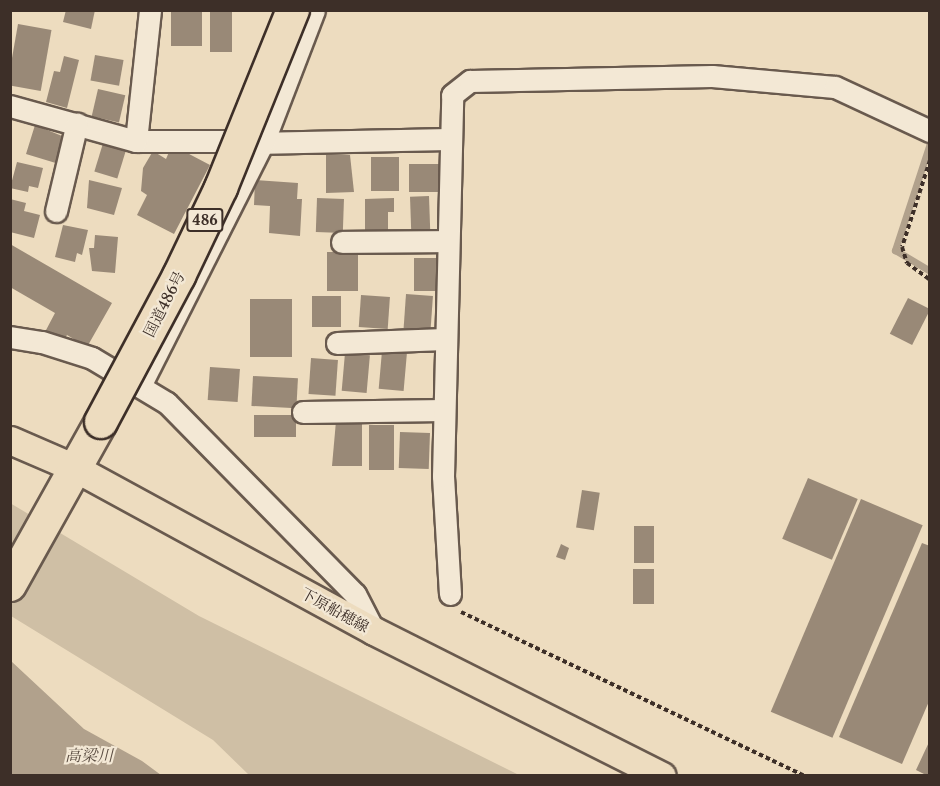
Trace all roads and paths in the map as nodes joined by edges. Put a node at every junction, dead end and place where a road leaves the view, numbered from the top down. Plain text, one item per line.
1 (150, 10) edge
2 (293, 10) edge
3 (314, 10) edge
4 (10, 106) edge
5 (77, 123) junction
6 (930, 130) edge
7 (449, 139) junction
8 (136, 141) junction
9 (225, 141) dead end
10 (259, 143) junction
11 (930, 160) edge
12 (56, 211) dead end
13 (447, 241) junction
14 (342, 242) dead end
15 (930, 280) edge
16 (10, 337) edge
17 (446, 339) junction
18 (337, 343) dead end
19 (140, 386) junction
20 (444, 410) junction
21 (303, 411) dead end
22 (10, 440) edge
23 (75, 468) junction
24 (10, 585) edge
25 (450, 594) joint
26 (374, 631) junction
27 (662, 776) edge
28 (805, 776) edge

1 - 8 street
2 - 23 highway, 国道486号 / 486, bridge
3 - 10 street
4 - 5 street
5 - 8 street
5 - 12 street
6 - 7 street
7 - 10 street
7 - 13 street
8 - 9 street
10 - 19 street
11 - 15 path
13 - 14 street
13 - 17 street
16 - 19 street
17 - 18 street
17 - 20 street
19 - 26 street
20 - 21 street
20 - 25 street
22 - 23 main road, 下原船穂線
23 - 24 highway, 国道486号 / 486
23 - 26 main road, 下原船穂線
25 - 28 path
26 - 27 main road, 下原船穂線

